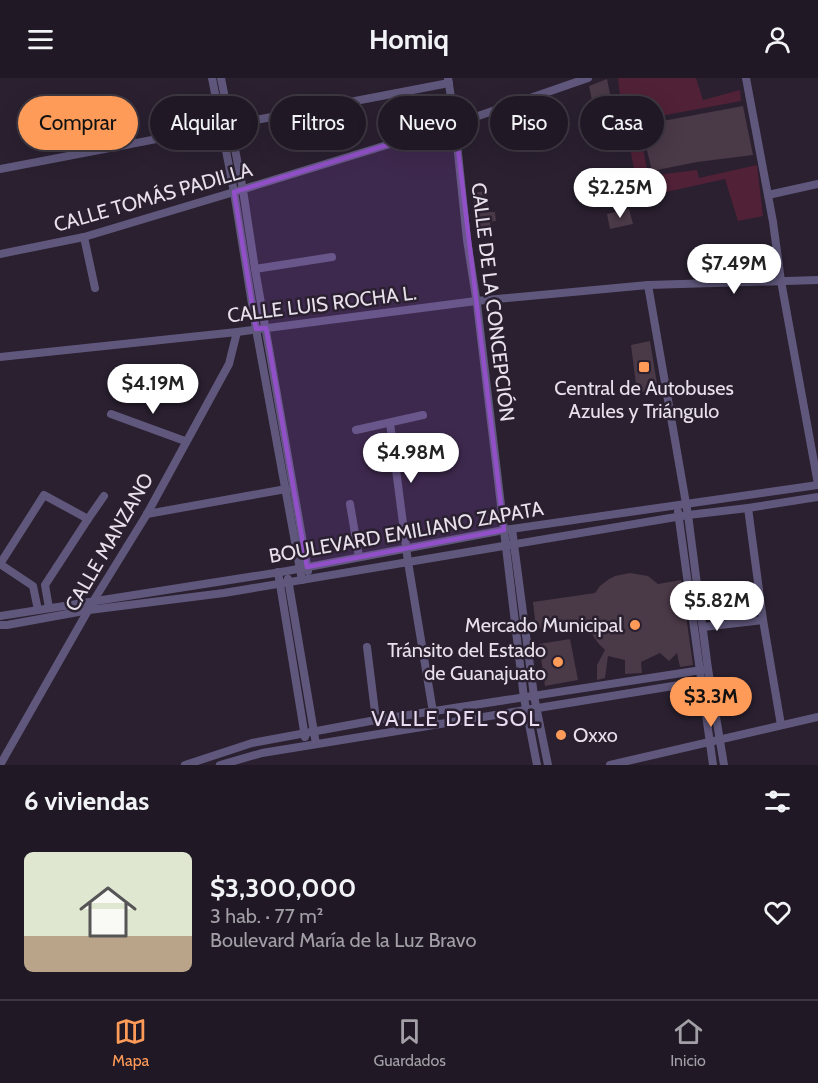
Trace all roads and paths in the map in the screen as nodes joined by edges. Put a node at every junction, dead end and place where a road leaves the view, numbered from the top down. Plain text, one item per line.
1 (212, 78) edge
2 (222, 78) edge
3 (588, 78) edge
4 (746, 78) edge
5 (448, 80) edge
6 (217, 96) edge
7 (224, 96) edge
8 (451, 96) edge
9 (478, 116) edge
10 (258, 119) edge
11 (150, 140) edge
12 (378, 148) edge
13 (231, 150) edge
14 (458, 150) edge
15 (0, 169) edge
16 (818, 184) edge
17 (239, 191) junction
18 (768, 195) junction
19 (84, 237) junction
20 (0, 254) edge
21 (332, 257) dead end
22 (255, 268) junction
23 (818, 280) edge
24 (781, 281) junction
25 (648, 285) junction
26 (95, 288) dead end
27 (476, 301) junction
28 (261, 329) junction
29 (237, 332) junction
30 (0, 357) edge
31 (111, 414) dead end
32 (423, 414) dead end
33 (390, 423) junction
34 (356, 430) dead end
35 (185, 441) junction
36 (818, 485) edge
37 (286, 489) junction
38 (104, 496) dead end
39 (818, 499) edge
40 (350, 504) dead end
41 (682, 505) junction
42 (748, 508) junction
43 (147, 514) junction
44 (688, 515) junction
45 (679, 516) junction
46 (88, 519) junction
47 (508, 530) junction
48 (510, 545) junction
49 (407, 549) junction
50 (359, 557) junction
51 (408, 562) junction
52 (304, 568) junction
53 (283, 571) junction
54 (306, 580) junction
55 (285, 583) junction
56 (45, 585) junction
57 (33, 586) junction
58 (94, 600) junction
59 (49, 608) junction
60 (38, 610) junction
61 (89, 610) junction
62 (0, 616) edge
63 (764, 620) junction
64 (0, 625) edge
65 (703, 627) junction
66 (366, 647) dead end
67 (704, 670) junction
68 (706, 680) junction
69 (534, 696) junction
70 (524, 698) junction
71 (536, 709) junction
72 (526, 710) junction
73 (432, 712) junction
74 (818, 717) edge
75 (376, 720) junction
76 (435, 724) junction
77 (781, 726) junction
78 (309, 733) junction
79 (719, 740) junction
80 (709, 742) junction
81 (316, 744) junction
82 (306, 746) junction
83 (217, 755) junction
84 (0, 765) edge
85 (185, 765) edge
86 (220, 765) edge
87 (537, 765) edge
88 (548, 765) edge
89 (610, 765) edge
90 (713, 765) edge
91 (724, 765) edge

1 - 6 street
2 - 7 street
3 - 9 street, CALLE TOMÁS PADILLA
4 - 18 street
5 - 8 street, CALLE DE LA CONCEPCIÓN
5 - 10 street
11 - 15 street
12 - 17 street, CALLE TOMÁS PADILLA
13 - 17 street
14 - 27 street, CALLE DE LA CONCEPCIÓN
16 - 18 street
17 - 19 street, CALLE TOMÁS PADILLA
17 - 22 street
17 - 28 street
18 - 24 street
19 - 20 street, CALLE TOMÁS PADILLA
19 - 26 street
21 - 22 street
22 - 28 street
23 - 24 street, CALLE LUIS ROCHA L.
24 - 25 street, CALLE LUIS ROCHA L.
24 - 36 street
25 - 27 street, CALLE LUIS ROCHA L.
25 - 41 street
27 - 28 street, CALLE LUIS ROCHA L.
27 - 47 street, CALLE DE LA CONCEPCIÓN
28 - 29 street, CALLE LUIS ROCHA L.
28 - 37 street
28 - 52 street
29 - 30 street, CALLE LUIS ROCHA L.
29 - 35 street, CALLE MANZANO
31 - 35 street
32 - 33 street
33 - 34 street
33 - 49 street
35 - 43 street, CALLE MANZANO
36 - 39 street
36 - 41 street, BOULEVARD EMILIANO ZAPATA
37 - 43 street
37 - 52 street
38 - 46 street
39 - 42 street, BOULEVARD EMILIANO ZAPATA
40 - 50 street
41 - 44 street
41 - 45 street
41 - 47 street, BOULEVARD EMILIANO ZAPATA
42 - 44 street, BOULEVARD EMILIANO ZAPATA
42 - 63 street
43 - 58 street, CALLE MANZANO
44 - 45 street, BOULEVARD EMILIANO ZAPATA
44 - 65 street
45 - 48 street, BOULEVARD EMILIANO ZAPATA
45 - 67 street
46 - 56 street
46 - 57 street
47 - 48 street, CALLE DE LA CONCEPCIÓN
47 - 49 street, BOULEVARD EMILIANO ZAPATA
48 - 51 street, BOULEVARD EMILIANO ZAPATA
48 - 69 street
48 - 70 street
49 - 50 street, BOULEVARD EMILIANO ZAPATA
49 - 51 street
50 - 52 street, BOULEVARD EMILIANO ZAPATA
51 - 54 street, BOULEVARD EMILIANO ZAPATA
51 - 73 street
52 - 53 street, BOULEVARD EMILIANO ZAPATA
52 - 54 street
53 - 55 street
53 - 58 street, BOULEVARD EMILIANO ZAPATA
54 - 55 street, BOULEVARD EMILIANO ZAPATA
55 - 61 street, BOULEVARD EMILIANO ZAPATA
55 - 78 street
56 - 57 street
56 - 59 street
57 - 60 street
58 - 59 street, BOULEVARD EMILIANO ZAPATA
58 - 61 street, CALLE MANZANO
59 - 60 street, BOULEVARD EMILIANO ZAPATA
60 - 62 street, BOULEVARD EMILIANO ZAPATA
61 - 64 street, BOULEVARD EMILIANO ZAPATA
61 - 84 street, CALLE MANZANO
63 - 65 street
63 - 77 street
65 - 67 street
66 - 75 street
67 - 68 street
67 - 69 street
68 - 71 street
68 - 79 street
68 - 80 street
69 - 70 street
69 - 71 street
70 - 72 street
70 - 73 street
71 - 72 street
71 - 88 street
72 - 76 street
72 - 87 street
73 - 75 street
73 - 76 street
74 - 77 street
75 - 78 street
76 - 81 street
77 - 79 street
78 - 81 street
78 - 82 street
78 - 83 street
79 - 80 street
79 - 91 street
80 - 89 street
80 - 90 street
81 - 82 street
82 - 86 street
83 - 85 street
83 - 86 street

